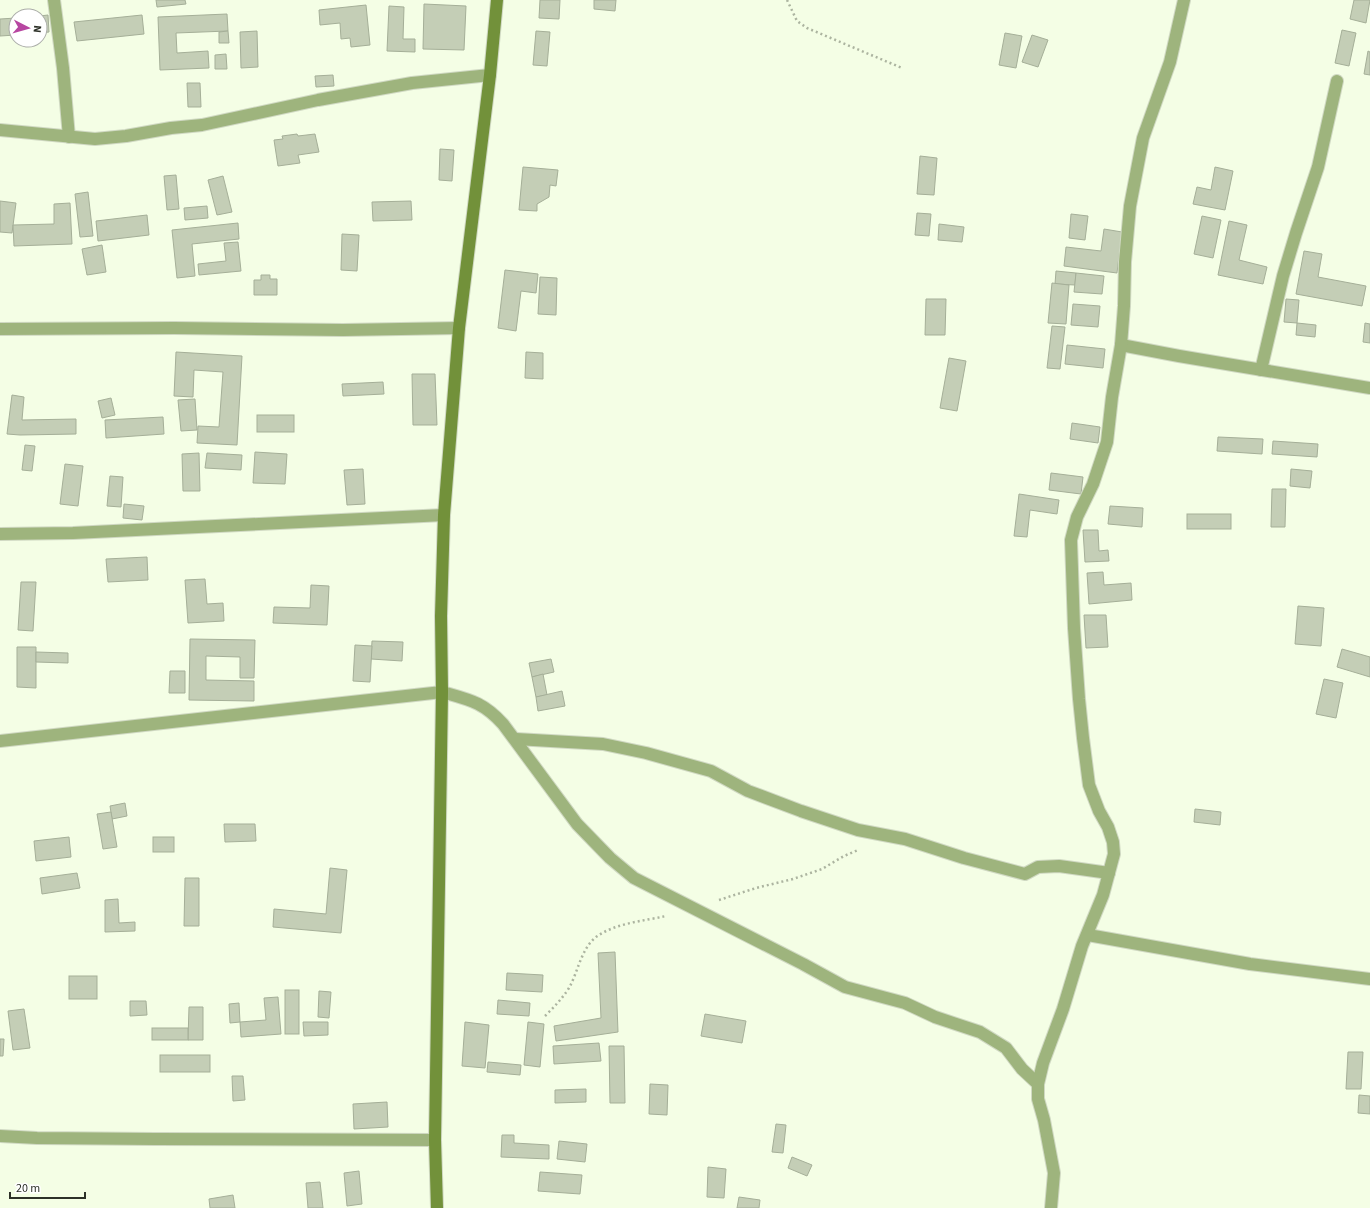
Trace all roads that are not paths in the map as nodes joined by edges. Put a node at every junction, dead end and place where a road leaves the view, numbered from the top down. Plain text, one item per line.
1 (54, 0) edge
2 (498, 0) edge
3 (1184, 0) edge
4 (490, 75) junction
5 (1337, 81) dead end
6 (0, 130) edge
7 (69, 137) junction
8 (459, 328) junction
9 (0, 329) edge
10 (1121, 345) junction
11 (1261, 370) junction
12 (1370, 388) edge
13 (444, 515) junction
14 (0, 534) edge
15 (442, 692) junction
16 (516, 739) junction
17 (0, 741) edge
18 (1109, 873) junction
19 (1088, 935) junction
20 (1370, 979) edge
21 (1038, 1084) junction
22 (0, 1136) edge
23 (435, 1140) junction
24 (437, 1208) edge
25 (1051, 1208) edge

1 - 7 street
2 - 4 street
3 - 10 street
4 - 7 street
4 - 8 street
5 - 11 street
6 - 7 street
8 - 9 street
8 - 13 street
10 - 11 street
10 - 18 street
11 - 12 street
13 - 14 street
13 - 15 street
15 - 16 street
15 - 17 street
15 - 23 street
16 - 18 street
16 - 21 street
18 - 19 street
19 - 20 street
19 - 21 street
21 - 25 street
22 - 23 street
23 - 24 street

